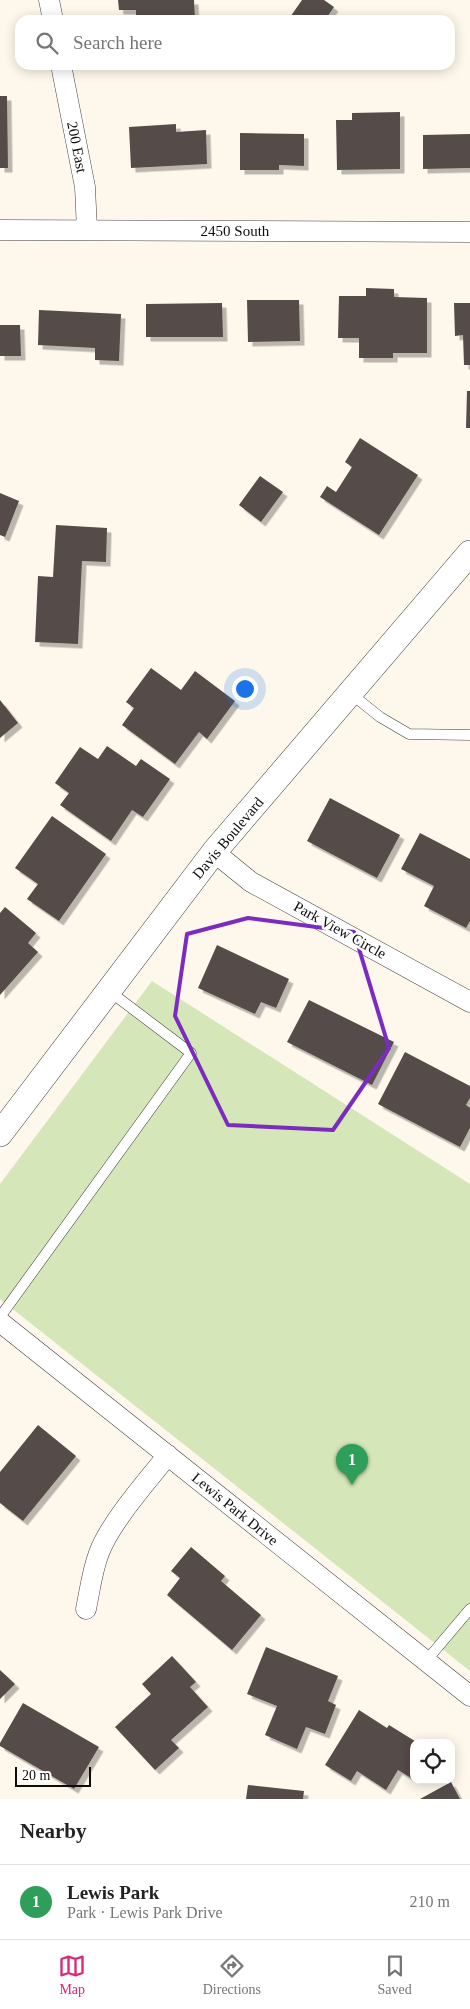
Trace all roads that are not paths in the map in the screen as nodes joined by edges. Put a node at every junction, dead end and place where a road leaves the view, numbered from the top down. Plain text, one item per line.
1 (49, 0) edge
2 (52, 15) edge
3 (62, 70) edge
4 (0, 230) edge
5 (87, 230) junction
6 (470, 232) edge
7 (470, 553) edge
8 (350, 693) junction
9 (470, 735) edge
10 (214, 852) junction
11 (108, 990) junction
12 (470, 1002) edge
13 (0, 1134) edge
14 (0, 1317) edge
15 (0, 1322) edge
16 (168, 1455) junction
17 (86, 1609) dead end
18 (470, 1609) edge
19 (426, 1661) junction
20 (470, 1696) edge

1 - 2 street
3 - 5 street, 200 East
4 - 5 street, 2450 South
5 - 6 street, 2450 South
7 - 8 street, Davis Boulevard
8 - 9 lane
8 - 10 street, Davis Boulevard
10 - 11 street, Davis Boulevard
10 - 12 street, Park View Circle
11 - 13 street, Davis Boulevard
11 - 14 lane
15 - 16 street, Lewis Park Drive
16 - 17 street
16 - 19 street, Lewis Park Drive
18 - 19 lane
19 - 20 street, Lewis Park Drive

